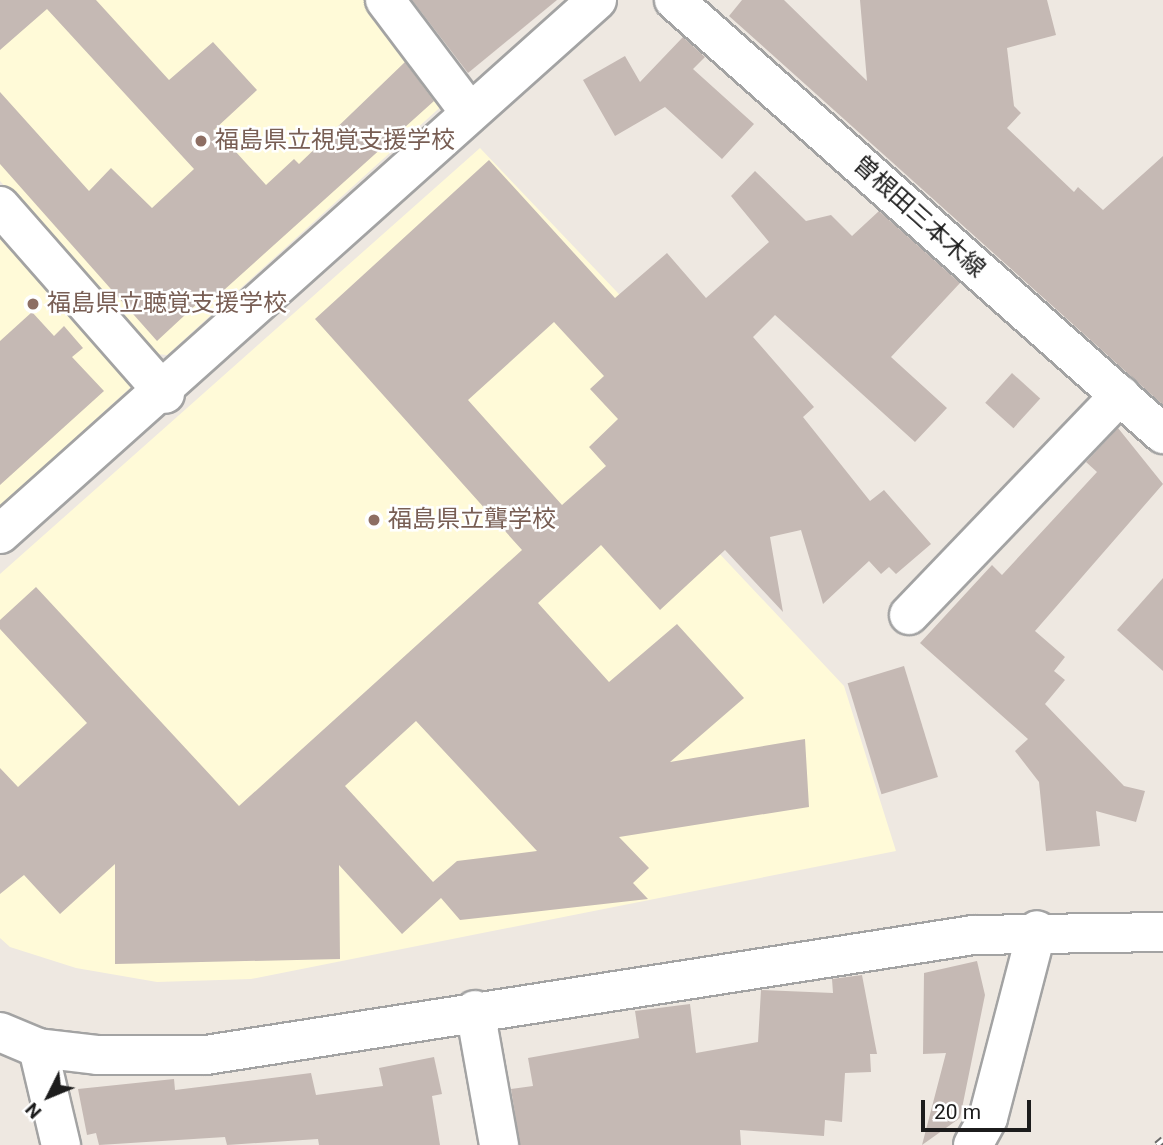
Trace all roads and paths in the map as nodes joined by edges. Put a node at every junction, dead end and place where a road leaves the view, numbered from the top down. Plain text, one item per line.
1 (385, 0) edge
2 (597, 0) edge
3 (674, 0) edge
4 (468, 110) junction
5 (0, 206) edge
6 (165, 394) junction
7 (1120, 395) junction
8 (1163, 435) edge
9 (0, 534) edge
10 (909, 615) dead end
11 (1037, 930) junction
12 (1163, 932) edge
13 (475, 1010) junction
14 (0, 1032) edge
15 (38, 1048) junction
16 (61, 1145) edge
17 (499, 1145) edge
18 (973, 1145) edge

1 - 4 street
2 - 4 street
3 - 7 street, 曽根田三本木線
4 - 6 street
5 - 6 street
6 - 9 street
7 - 8 street, 曽根田三本木線
7 - 10 street
11 - 12 street
11 - 13 street
11 - 18 street
13 - 15 street
13 - 17 street
14 - 15 street
15 - 16 street

